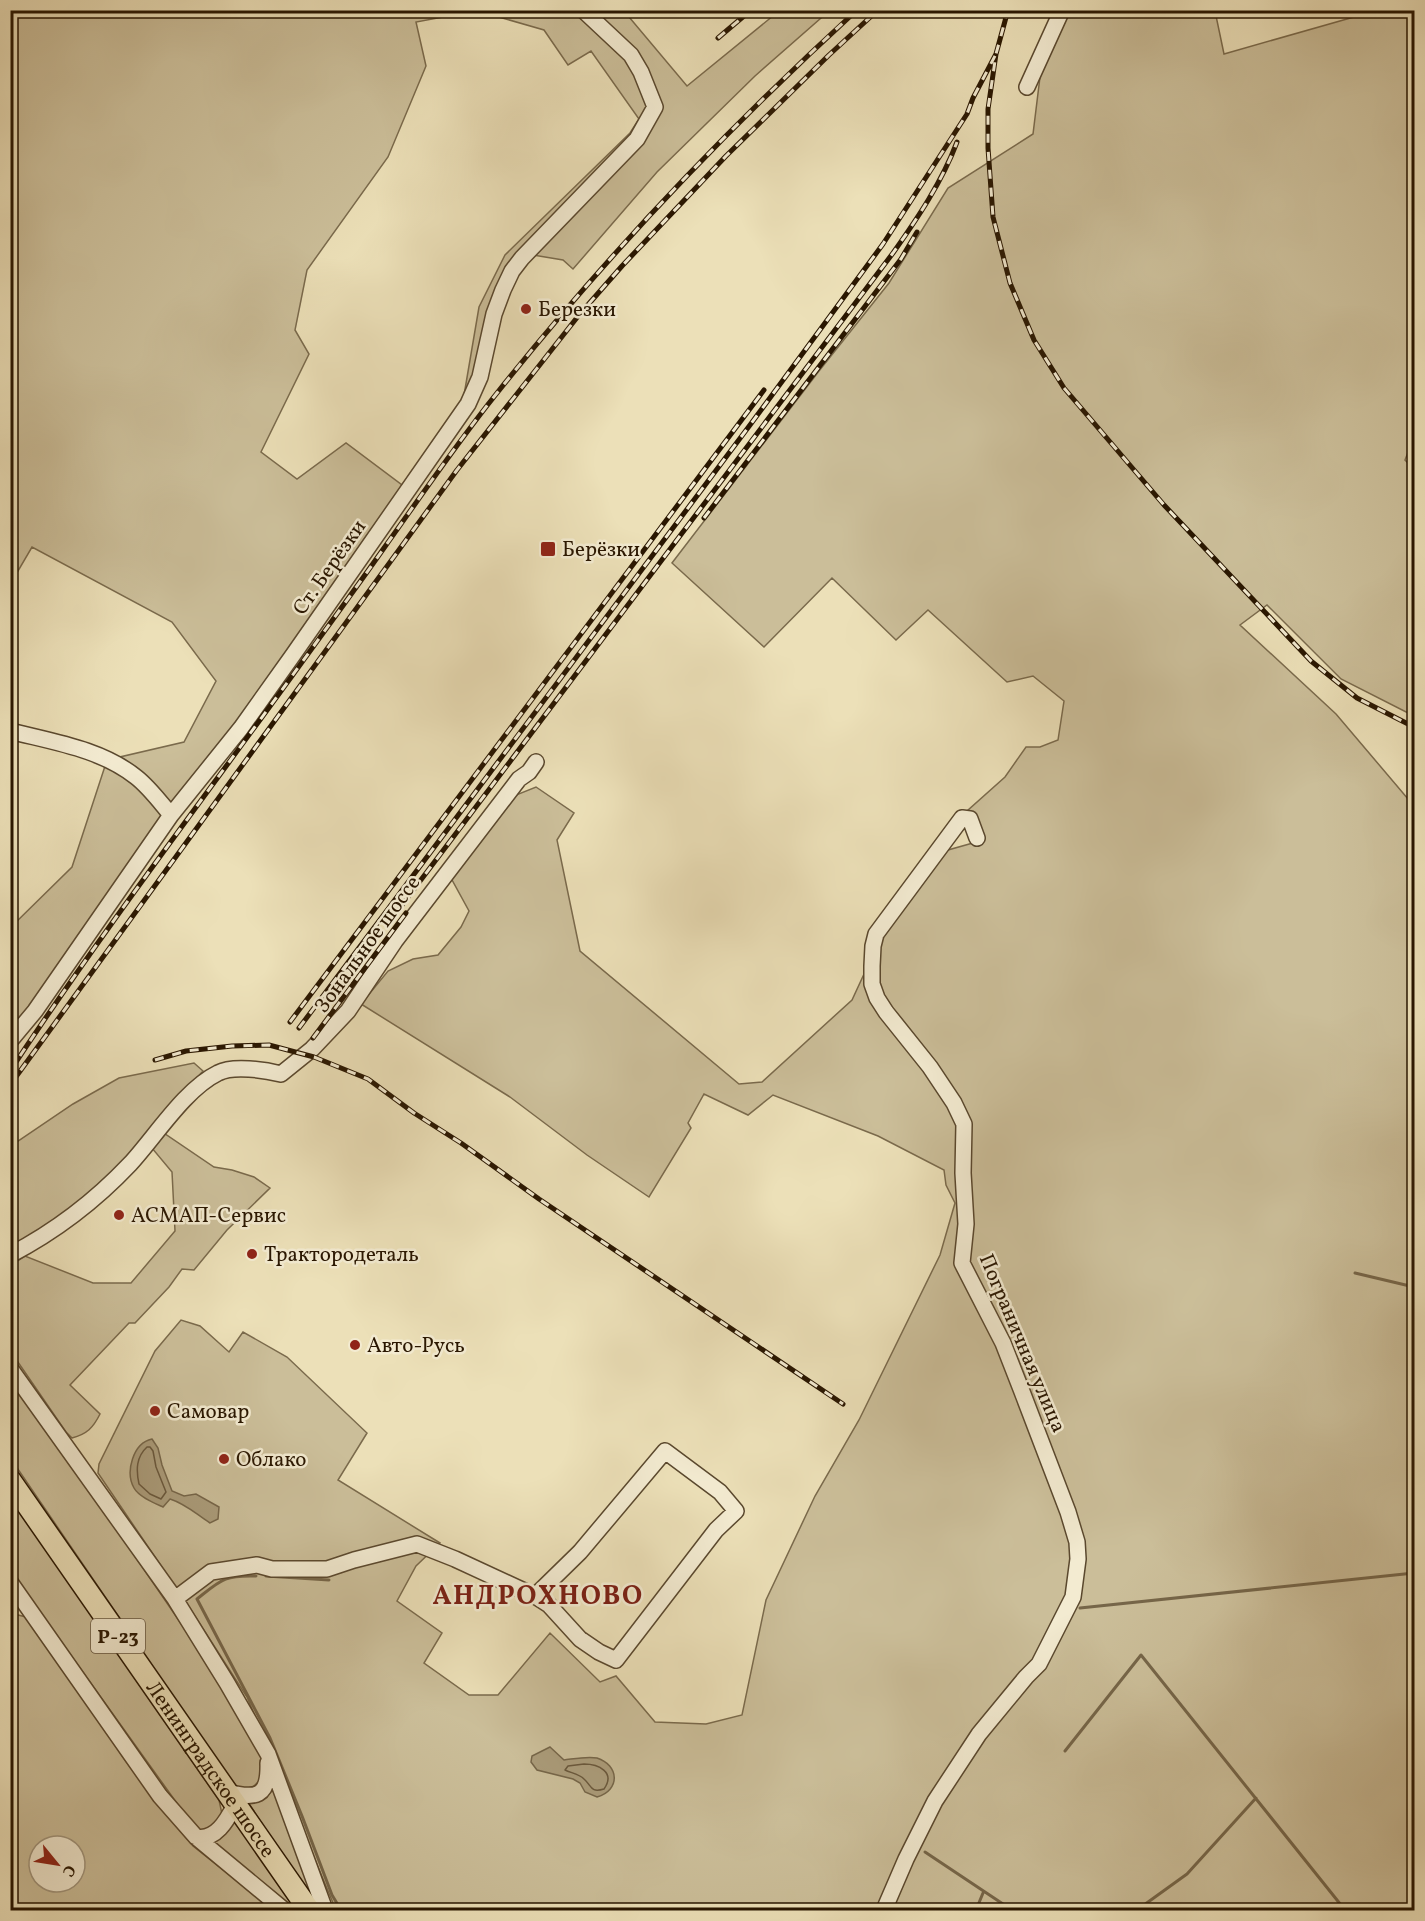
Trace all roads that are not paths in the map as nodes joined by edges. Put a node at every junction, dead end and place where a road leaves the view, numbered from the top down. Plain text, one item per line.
1 (583, 10) edge
2 (1062, 10) edge
3 (1027, 87) dead end
4 (10, 731) edge
5 (536, 762) dead end
6 (171, 814) junction
7 (976, 838) dead end
8 (10, 1041) edge
9 (10, 1255) edge
10 (11, 1371) edge
11 (10, 1480) edge
12 (10, 1582) edge
13 (534, 1596) junction
14 (175, 1599) junction
15 (268, 1754) junction
16 (231, 1799) junction
17 (196, 1837) junction
18 (284, 1911) edge
19 (309, 1911) edge
20 (325, 1911) edge
21 (884, 1911) edge

1 - 6 street, Ст. Берёзки
2 - 3 street
4 - 6 street
5 - 9 street, Зональное шоссе
6 - 8 street, Ст. Берёзки
7 - 21 street, Пограничная улица
10 - 14 street
11 - 16 highway, Ленинградское шоссе / Р-23
12 - 17 street
13 - 13 street
13 - 14 street
14 - 15 street
15 - 16 street
15 - 20 street
16 - 17 street
16 - 19 highway, Ленинградское шоссе / Р-23
17 - 18 street

